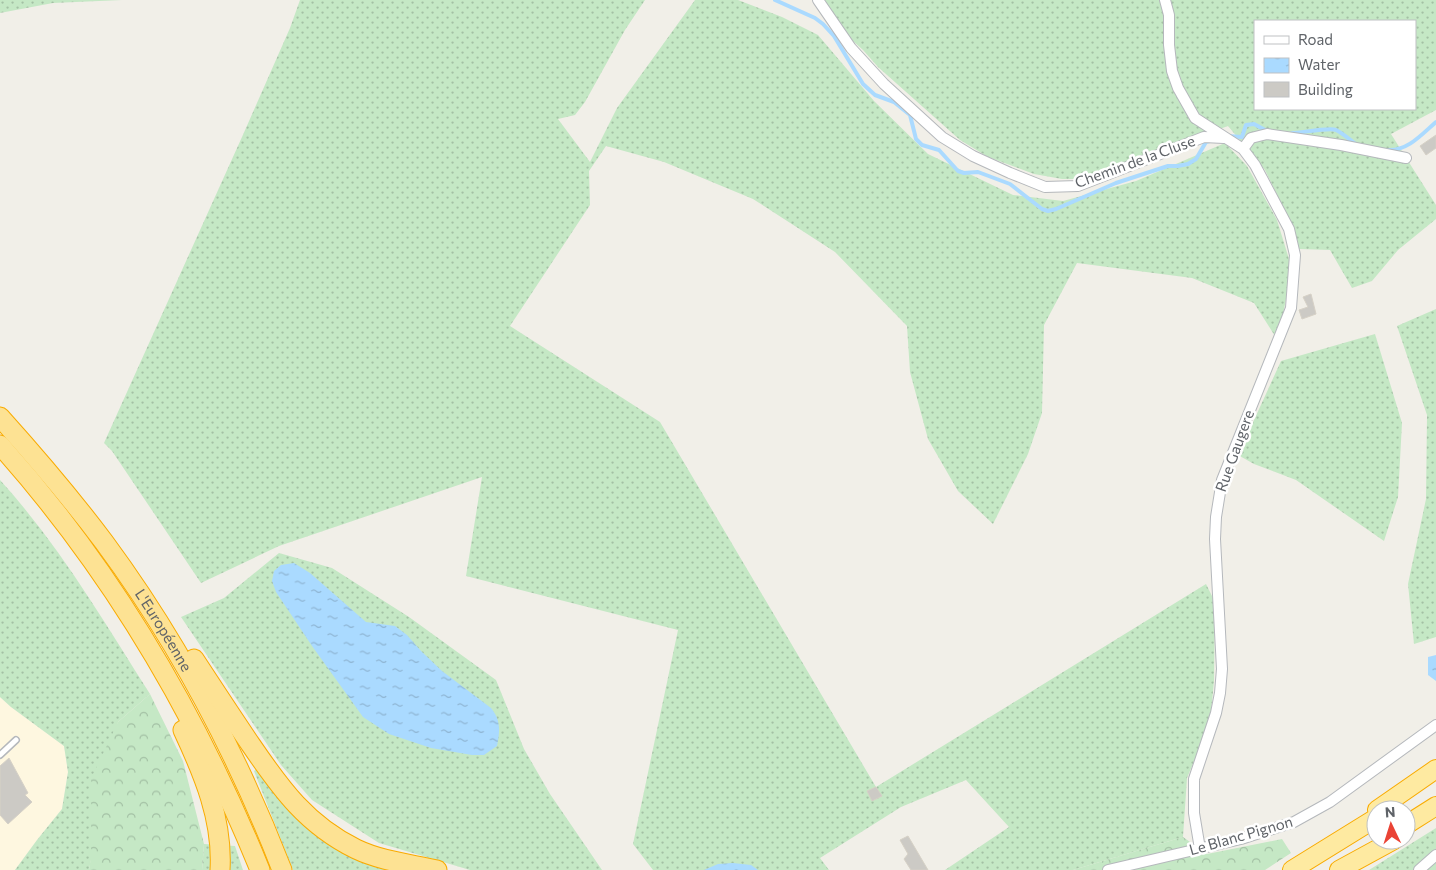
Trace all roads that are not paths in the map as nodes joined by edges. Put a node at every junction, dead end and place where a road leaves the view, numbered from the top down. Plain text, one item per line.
1 (818, 0) edge
2 (1165, 0) edge
3 (1225, 138) junction
4 (1243, 149) junction
5 (1406, 158) dead end
6 (0, 417) edge
7 (0, 445) edge
8 (87, 520) junction
9 (81, 545) junction
10 (1436, 725) edge
11 (16, 740) dead end
12 (0, 755) edge
13 (1436, 769) edge
14 (1436, 781) edge
15 (1391, 800) edge
16 (1405, 800) edge
17 (1436, 806) edge
18 (1366, 817) edge
19 (1436, 817) edge
20 (1416, 819) edge
21 (1366, 824) edge
22 (1416, 828) edge
23 (1200, 849) junction
24 (1367, 850) edge
25 (1375, 850) edge
26 (1436, 855) edge
27 (1295, 868) edge
28 (220, 870) edge
29 (260, 870) edge
30 (282, 870) edge
31 (437, 870) edge
32 (1108, 870) edge
33 (1337, 870) edge
34 (1419, 870) edge

1 - 3 street, Chemin de la Cluse
2 - 3 street, Rue Gaugere
3 - 4 street, Rue Gaugere
4 - 5 street
4 - 23 street, Rue Gaugere
6 - 8 highway, L'Européenne
7 - 9 highway, L'Européenne
8 - 30 highway, L'Européenne
8 - 31 highway
9 - 28 highway
9 - 29 highway, L'Européenne
10 - 23 street, Le Blanc Pignon
11 - 12 lane
13 - 15 highway
14 - 16 highway
17 - 20 highway
18 - 27 highway
19 - 22 highway
21 - 27 highway
23 - 32 street, Le Blanc Pignon
24 - 33 highway
25 - 33 highway
26 - 34 street

